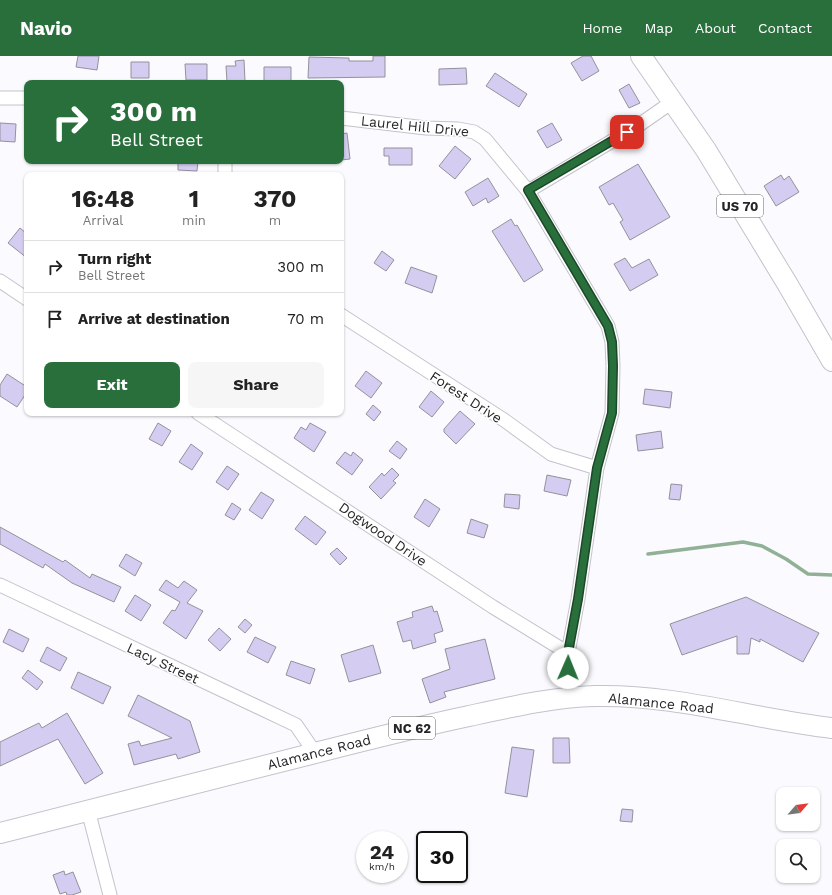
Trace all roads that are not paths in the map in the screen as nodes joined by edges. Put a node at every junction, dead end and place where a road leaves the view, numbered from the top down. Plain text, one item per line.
1 (641, 56) edge
2 (0, 98) edge
3 (24, 98) edge
4 (672, 102) junction
5 (344, 118) edge
6 (528, 190) junction
7 (0, 280) edge
8 (24, 297) edge
9 (344, 317) edge
10 (832, 361) edge
11 (203, 416) edge
12 (597, 468) junction
13 (0, 585) edge
14 (568, 653) junction
15 (570, 698) junction
16 (832, 728) edge
17 (315, 753) junction
18 (88, 810) junction
19 (0, 833) edge
20 (110, 895) edge

1 - 4 main road, US 70
2 - 3 street
4 - 6 street
4 - 10 main road, US 70
5 - 6 street, Laurel Hill Drive
6 - 12 street, Laurel Hill Drive
7 - 8 street
9 - 12 street, Forest Drive
11 - 14 street, Dogwood Drive
12 - 14 street, Laurel Hill Drive
13 - 17 street, Lacy Street
14 - 15 street, Laurel Hill Drive
15 - 16 main road, Alamance Road / NC 62
15 - 17 main road, Alamance Road / NC 62
17 - 18 main road, Alamance Road / NC 62
18 - 19 main road, Alamance Road / NC 62
18 - 20 street

